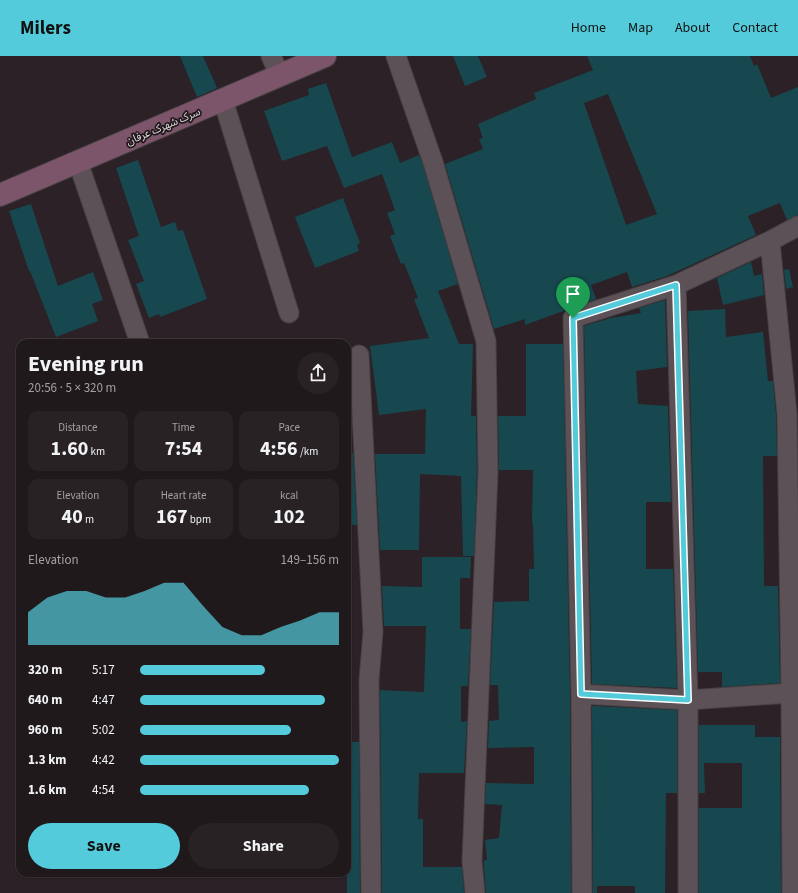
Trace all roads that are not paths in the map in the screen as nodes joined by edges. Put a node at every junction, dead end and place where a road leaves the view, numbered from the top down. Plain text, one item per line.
1 (271, 56) edge
2 (325, 56) edge
3 (396, 56) edge
4 (280, 76) junction
5 (223, 100) junction
6 (78, 162) junction
7 (0, 196) edge
8 (798, 226) edge
9 (770, 241) junction
10 (676, 285) junction
11 (289, 313) dead end
12 (139, 339) edge
13 (359, 355) dead end
14 (794, 693) edge
15 (581, 694) junction
16 (688, 700) junction
17 (371, 893) edge
18 (474, 893) edge
19 (582, 893) edge
20 (688, 893) edge
21 (792, 893) edge

1 - 4 street
2 - 4 street, سرک شهرک عرفان
3 - 18 street
4 - 5 street, سرک شهرک عرفان
5 - 6 street, سرک شهرک عرفان
5 - 11 street
6 - 7 street, سرک شهرک عرفان
6 - 12 street
8 - 9 street
9 - 10 street
9 - 14 street
10 - 15 street
10 - 16 street
13 - 17 street
14 - 16 street
14 - 21 street
15 - 16 street
15 - 19 street
16 - 20 street

